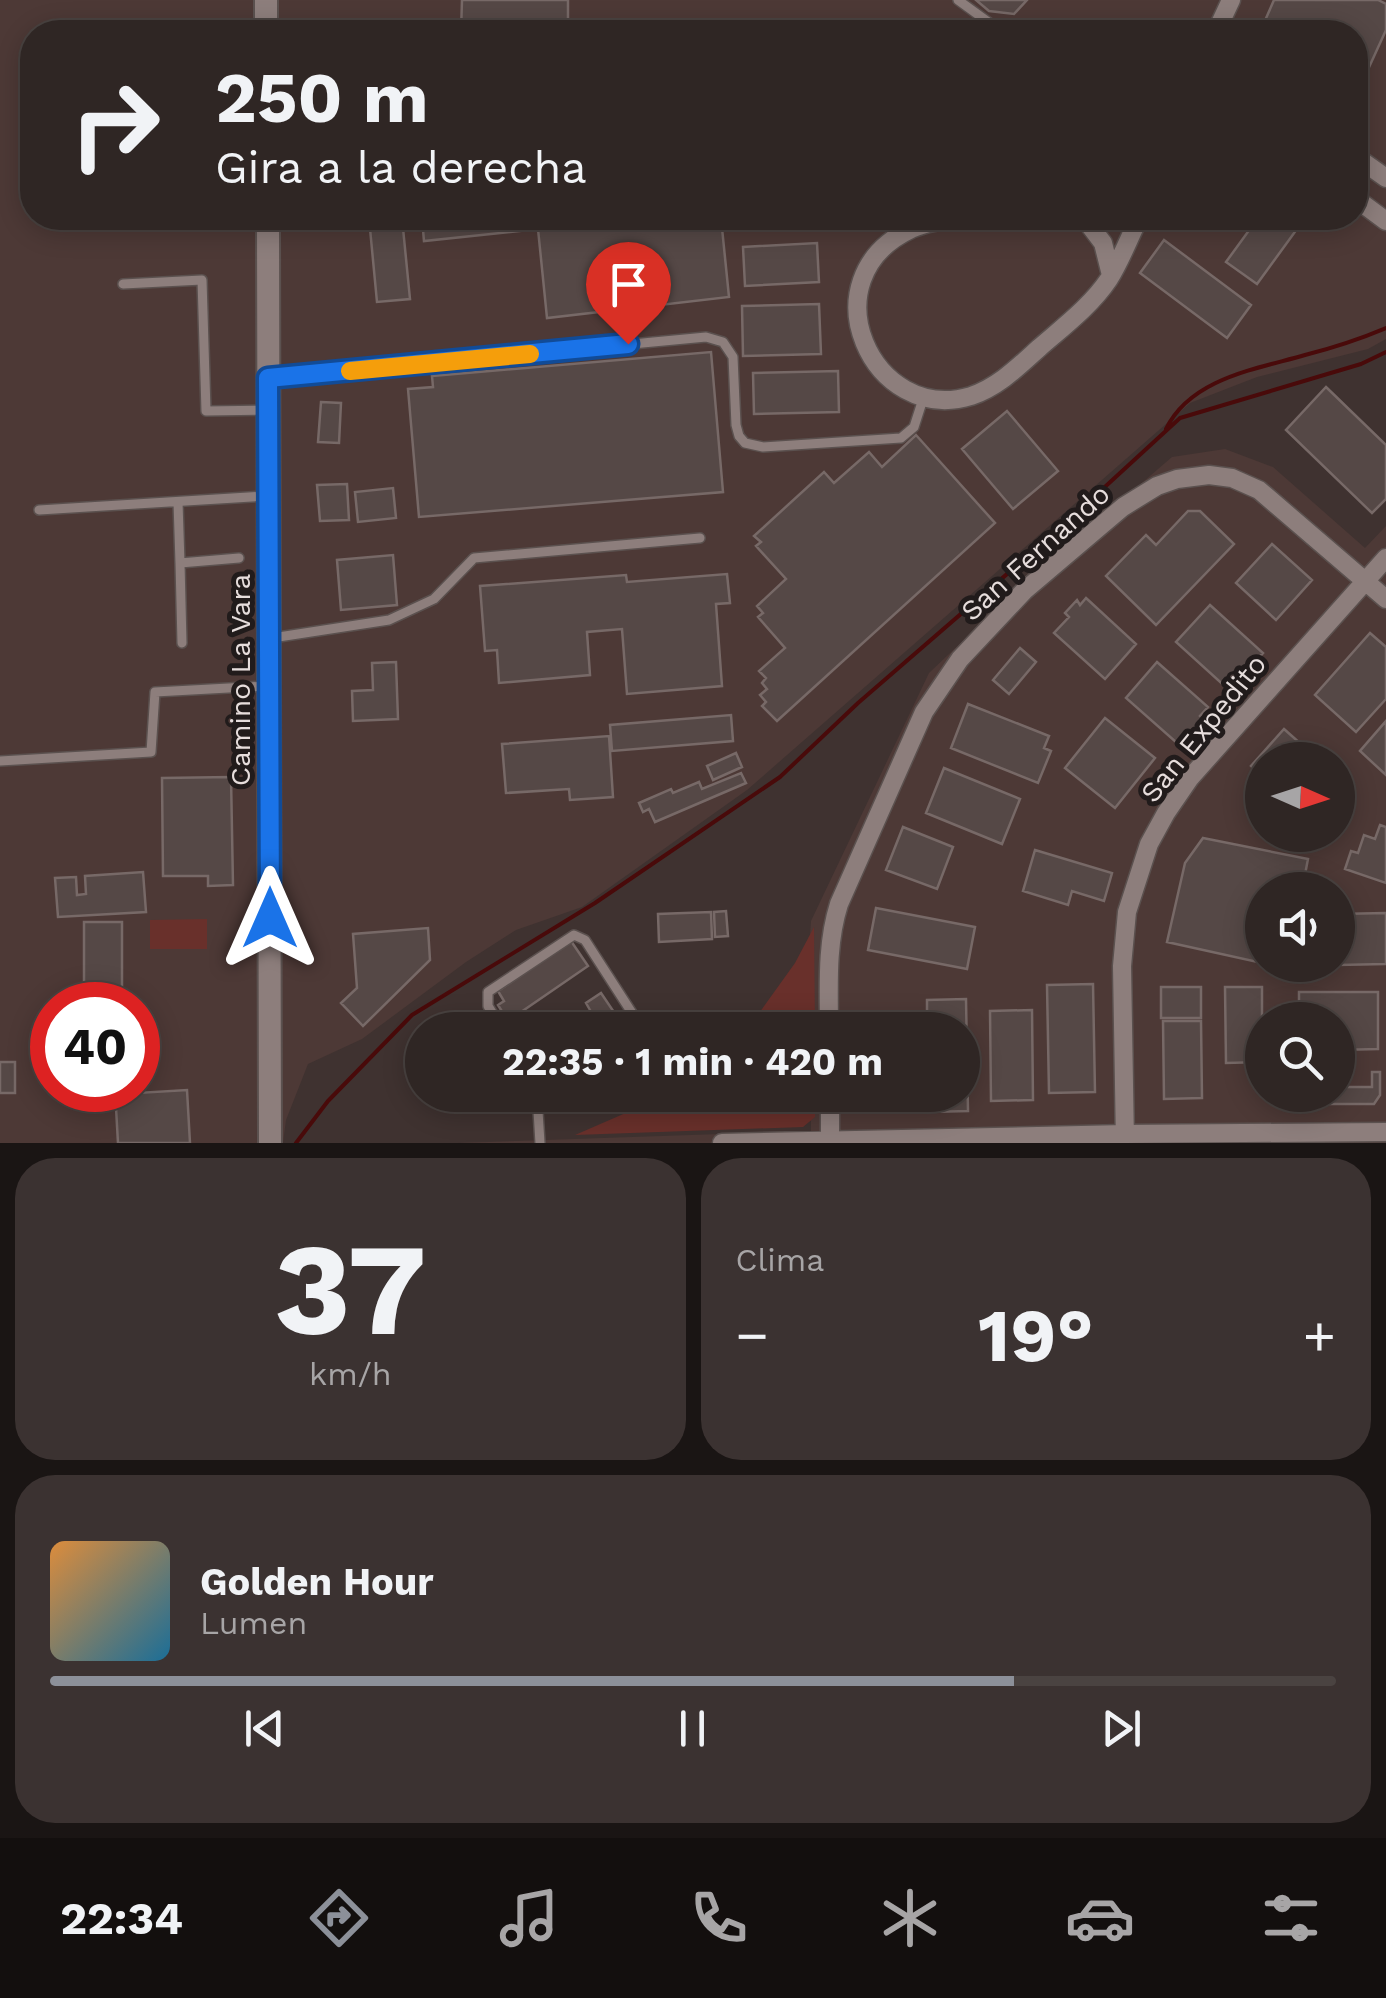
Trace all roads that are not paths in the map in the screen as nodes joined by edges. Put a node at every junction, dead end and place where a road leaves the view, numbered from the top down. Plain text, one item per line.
1 (958, 0) edge
2 (986, 20) edge
3 (268, 230) edge
4 (913, 230) edge
5 (1093, 230) edge
6 (1133, 230) edge
7 (1111, 276) junction
8 (123, 284) dead end
9 (268, 378) junction
10 (924, 396) junction
11 (268, 410) junction
12 (269, 496) junction
13 (178, 502) junction
14 (39, 510) dead end
15 (700, 538) dead end
16 (239, 558) dead end
17 (1386, 558) edge
18 (180, 563) junction
19 (1366, 580) junction
20 (1386, 599) edge
21 (270, 639) junction
22 (182, 643) dead end
23 (270, 686) junction
24 (0, 761) edge
25 (492, 1012) edge
26 (631, 1012) edge
27 (830, 1012) edge
28 (538, 1112) edge
29 (830, 1112) edge
30 (1386, 1132) edge
31 (1125, 1138) edge
32 (899, 1140) edge
33 (830, 1141) edge
34 (270, 1143) edge
35 (540, 1143) edge
36 (722, 1143) edge

1 - 2 lane
3 - 9 street, Camino La Vara
4 - 10 street
5 - 7 street
6 - 7 street
7 - 10 street
8 - 11 lane
9 - 10 lane
9 - 11 street, Camino La Vara
11 - 12 street, Camino La Vara
12 - 13 lane
12 - 21 street, Camino La Vara
13 - 14 lane
13 - 18 lane
15 - 21 lane
16 - 18 lane
17 - 19 street, San Expedito
18 - 22 lane
19 - 20 street, San Fernando
19 - 27 street, San Fernando
19 - 31 street, San Expedito
21 - 23 street, Camino La Vara
23 - 24 lane
23 - 34 street, Camino La Vara
25 - 26 lane
28 - 35 lane
29 - 33 street
30 - 31 street
31 - 32 street
32 - 33 street
33 - 36 street

